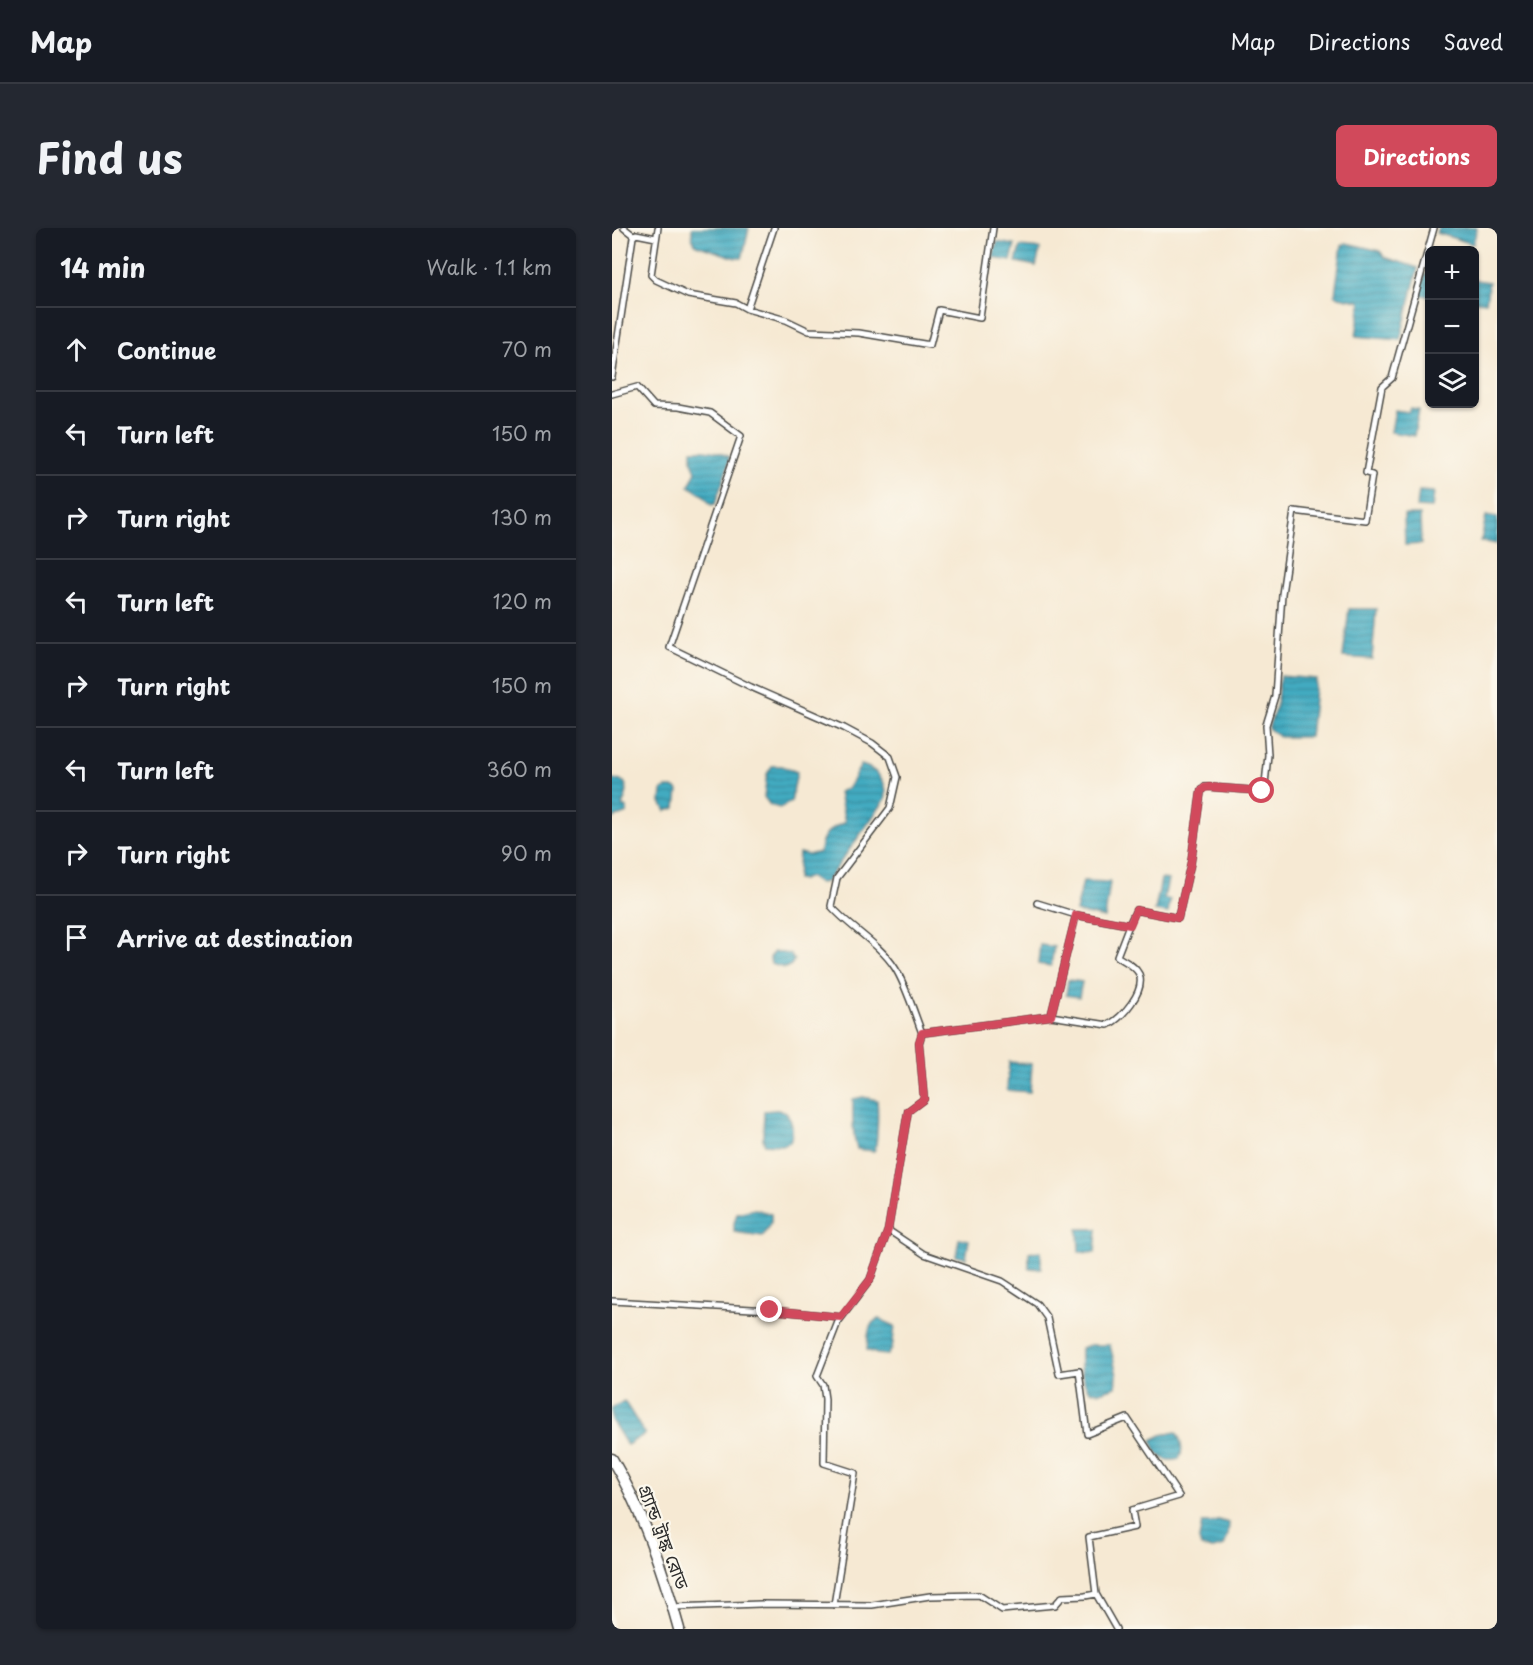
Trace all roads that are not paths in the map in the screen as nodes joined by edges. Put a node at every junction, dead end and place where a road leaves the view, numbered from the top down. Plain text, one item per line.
1 (624, 228) edge
2 (658, 228) edge
3 (774, 228) edge
4 (993, 228) edge
5 (1434, 228) edge
6 (633, 235) junction
7 (656, 238) junction
8 (747, 309) junction
9 (612, 377) edge
10 (612, 394) edge
11 (1037, 903) dead end
12 (1076, 915) junction
13 (1130, 925) junction
14 (1051, 1016) junction
15 (922, 1033) junction
16 (888, 1230) junction
17 (612, 1301) edge
18 (841, 1317) junction
19 (612, 1459) edge
20 (1096, 1594) junction
21 (834, 1605) junction
22 (672, 1607) junction
23 (679, 1629) edge
24 (1116, 1629) edge

1 - 6 street
2 - 7 street
3 - 8 street
4 - 8 street
5 - 13 street
6 - 7 street
6 - 9 street
7 - 8 street
10 - 15 street
11 - 12 street
12 - 13 street
12 - 14 street
13 - 14 street
14 - 15 street
15 - 16 street
16 - 18 street
16 - 20 street
17 - 18 street
18 - 21 street
19 - 22 highway, গ্র্যান্ড ট্রাঙ্ক রোড
20 - 21 street
20 - 24 street
21 - 22 street
22 - 23 highway, গ্র্যান্ড ট্রাঙ্ক রোড

